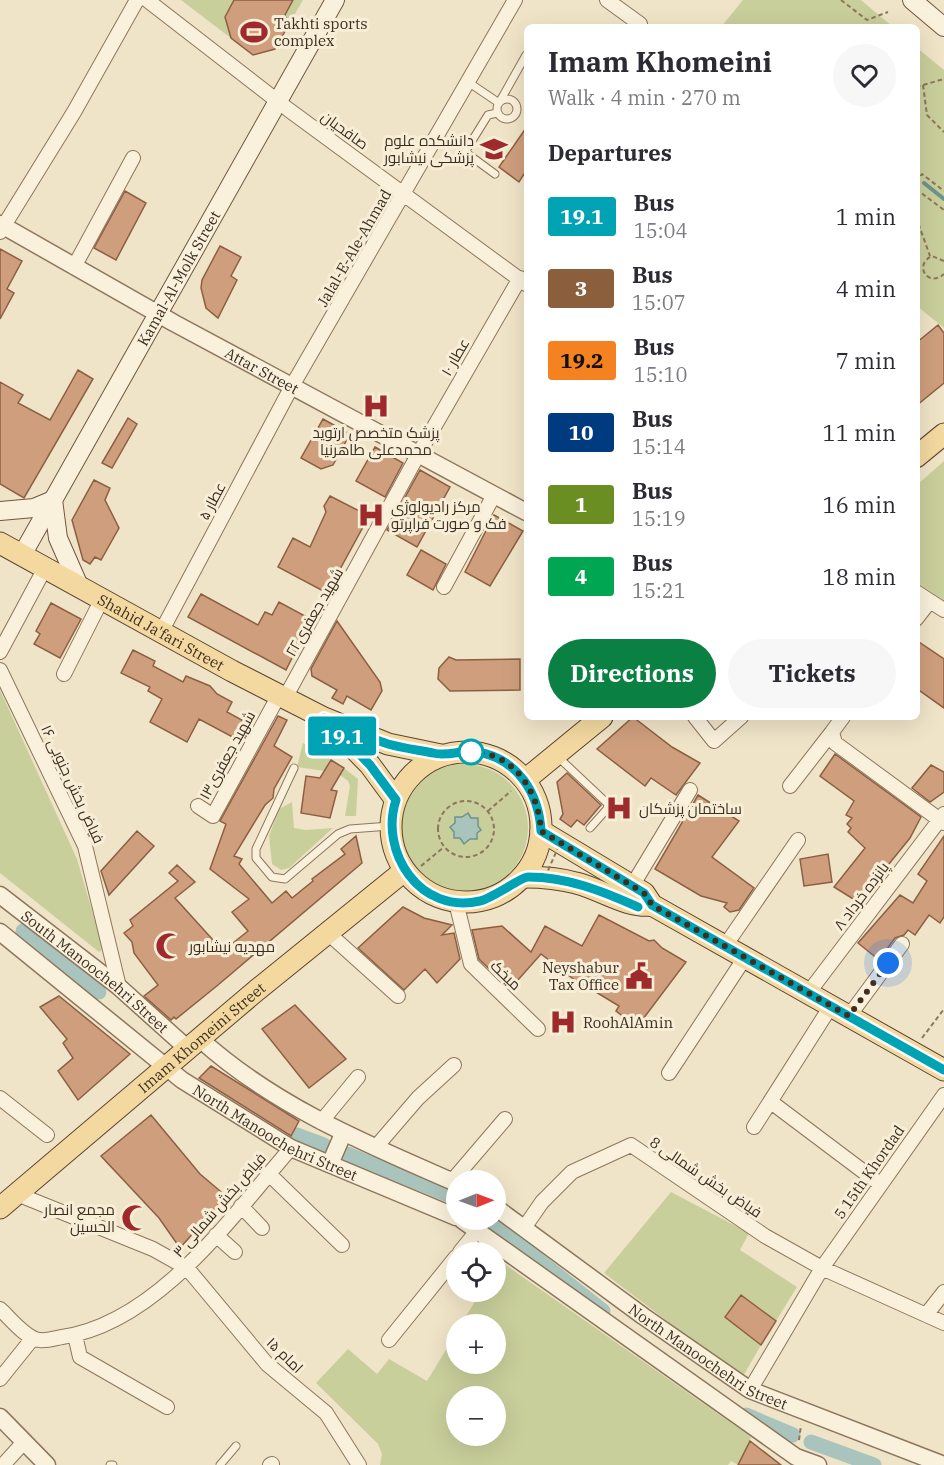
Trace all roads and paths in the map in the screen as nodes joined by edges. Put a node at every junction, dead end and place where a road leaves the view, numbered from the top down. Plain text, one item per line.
1 (137, 0) edge
2 (147, 0) edge
3 (334, 0) edge
4 (515, 0) edge
5 (607, 0) edge
6 (841, 0) edge
7 (912, 0) edge
8 (888, 12) dead end
9 (640, 24) dead end
10 (944, 27) edge
11 (524, 59) edge
12 (944, 79) edge
13 (468, 82) junction
14 (923, 85) junction
15 (920, 86) edge
16 (277, 100) junction
17 (499, 103) junction
18 (497, 113) junction
19 (944, 132) edge
20 (133, 158) dead end
21 (495, 174) dead end
22 (920, 176) edge
23 (944, 191) edge
24 (920, 192) edge
25 (405, 194) junction
26 (944, 210) edge
27 (1, 228) edge
28 (920, 228) edge
29 (930, 256) junction
30 (944, 261) edge
31 (74, 267) junction
32 (922, 269) joint
33 (944, 274) edge
34 (523, 281) edge
35 (158, 314) junction
36 (292, 386) junction
37 (944, 434) edge
38 (920, 452) edge
39 (419, 453) junction
40 (494, 495) junction
41 (53, 500) junction
42 (524, 511) edge
43 (0, 512) edge
44 (373, 542) joint
45 (0, 543) edge
46 (22, 555) junction
47 (45, 568) junction
48 (79, 586) junction
49 (444, 586) dead end
50 (920, 595) edge
51 (102, 599) junction
52 (930, 601) junction
53 (944, 610) edge
54 (920, 614) edge
55 (161, 632) junction
56 (0, 652) edge
57 (0, 670) edge
58 (64, 674) dead end
59 (282, 697) junction
60 (324, 718) junction
61 (598, 720) edge
62 (697, 720) edge
63 (738, 720) edge
64 (841, 720) edge
65 (832, 732) junction
66 (441, 755) junction
67 (556, 755) junction
68 (294, 768) dead end
69 (525, 780) junction
70 (790, 786) dead end
71 (690, 790) dead end
72 (396, 800) junction
73 (198, 806) dead end
74 (488, 811) junction
75 (943, 819) edge
76 (390, 826) junction
77 (590, 828) dead end
78 (541, 831) junction
79 (798, 840) dead end
80 (561, 842) dead end
81 (444, 847) junction
82 (406, 873) junction
83 (533, 880) junction
84 (632, 886) junction
85 (0, 895) edge
86 (456, 902) junction
87 (652, 905) junction
88 (16, 908) junction
89 (0, 926) edge
90 (0, 932) edge
91 (328, 933) junction
92 (903, 944) dead end
93 (725, 946) junction
94 (746, 956) junction
95 (119, 987) junction
96 (809, 992) junction
97 (398, 996) dead end
98 (944, 1009) edge
99 (840, 1011) junction
100 (538, 1029) dead end
101 (194, 1044) junction
102 (912, 1052) junction
103 (454, 1065) dead end
104 (167, 1067) junction
105 (943, 1068) edge
106 (669, 1073) dead end
107 (358, 1077) dead end
108 (944, 1095) edge
109 (0, 1098) edge
110 (771, 1102) junction
111 (505, 1119) dead end
112 (321, 1122) junction
113 (754, 1127) dead end
114 (342, 1134) junction
115 (47, 1135) dead end
116 (291, 1148) junction
117 (375, 1148) junction
118 (330, 1164) junction
119 (464, 1170) edge
120 (269, 1174) junction
121 (446, 1179) edge
122 (880, 1184) junction
123 (17, 1194) junction
124 (241, 1206) junction
125 (0, 1208) edge
126 (446, 1213) edge
127 (506, 1215) edge
128 (262, 1228) dead end
129 (524, 1228) junction
130 (477, 1231) joint
131 (216, 1235) junction
132 (468, 1242) edge
133 (342, 1245) dead end
134 (235, 1252) dead end
135 (187, 1268) junction
136 (822, 1268) junction
137 (446, 1269) edge
138 (944, 1292) edge
139 (0, 1310) edge
140 (926, 1315) junction
141 (643, 1316) junction
142 (944, 1323) edge
143 (75, 1335) junction
144 (626, 1337) junction
145 (36, 1339) junction
146 (389, 1340) dead end
147 (0, 1379) edge
148 (750, 1390) junction
149 (167, 1407) dead end
150 (803, 1410) junction
151 (0, 1417) edge
152 (24, 1442) junction
153 (236, 1446) dead end
154 (797, 1461) edge
155 (942, 1464) edge
156 (3, 1465) edge
157 (47, 1465) edge
158 (220, 1465) edge
159 (359, 1465) edge
160 (818, 1465) edge

1 - 27 street
2 - 16 street, صافحیان
3 - 16 main road, Kamal-Al-Molk Street
4 - 13 street, Jalal-E-Ale-Ahmad
5 - 9 street
6 - 8 path
7 - 10 main road
11 - 17 lane
12 - 14 path
13 - 17 lane
13 - 25 street, Jalal-E-Ale-Ahmad
14 - 15 path
14 - 19 path
16 - 25 street, صافحیان
16 - 35 main road, Kamal-Al-Molk Street
17 - 18 lane
17 - 18 lane
18 - 21 lane
20 - 31 street
22 - 23 path
24 - 26 path
25 - 34 street, صافحیان
25 - 36 street, Jalal-E-Ale-Ahmad
27 - 31 street, Attar Street
28 - 29 path
29 - 30 path
29 - 32 path
31 - 35 street, Attar Street
32 - 33 path
34 - 39 street, عطار ۱۰
35 - 36 street, Attar Street
35 - 41 main road, Kamal-Al-Molk Street
36 - 39 street, Attar Street
36 - 55 street, عطار ۵
37 - 38 main road
39 - 40 street, Attar Street
39 - 44 street, عطار ۱۰
40 - 42 street, Attar Street
40 - 49 street
41 - 43 main road
41 - 46 main road, Kamal-Al-Molk Street
41 - 48 main road
44 - 59 street, شهید جعفری۲۲
45 - 46 main road, Shahid Ja'fari Street
46 - 47 main road, Shahid Ja'fari Street
47 - 48 main road, Shahid Ja'fari Street
47 - 56 street
48 - 51 main road, Shahid Ja'fari Street
50 - 52 street
51 - 55 main road, Shahid Ja'fari Street
51 - 58 street
52 - 53 street
52 - 54 street
55 - 59 main road, Shahid Ja'fari Street
57 - 95 street, فیاض بخش جنوبی ۱۶
59 - 60 main road, Shahid Ja'fari Street
59 - 73 street, شهید جعفری۱۳
60 - 66 main road, Shahid Ja'fari Street
60 - 72 main road, Shahid Ja'fari Street
61 - 67 main road
62 - 63 street
64 - 65 street
65 - 70 street
65 - 75 street
66 - 69 main road
66 - 72 main road
67 - 69 main road
67 - 77 lane
68 - 76 lane
69 - 74 path
69 - 78 main road
71 - 84 street
72 - 76 main road
74 - 81 path
74 - 81 path
75 - 96 street, پانزده خرداد ۸
76 - 82 main road
78 - 83 main road
78 - 84 main road
79 - 93 street
80 - 83 path, bridge
81 - 82 path
82 - 86 main road
82 - 91 main road, Imam Khomeini Street
83 - 86 main road
83 - 87 main road
84 - 87 main road
85 - 88 street, South Manoochehri Street
86 - 100 street, میخک
87 - 93 main road
88 - 89 street
88 - 95 street, South Manoochehri Street
90 - 104 street, South Manoochehri Street
91 - 97 street
91 - 101 main road, Imam Khomeini Street
92 - 99 street
93 - 94 main road
94 - 96 main road
94 - 106 street
95 - 101 street, South Manoochehri Street
96 - 99 main road
98 - 102 path
99 - 102 main road
99 - 110 street
101 - 104 main road, Imam Khomeini Street
101 - 112 street, North Manoochehri Street
102 - 105 main road
103 - 117 street
104 - 116 street, North Manoochehri Street
104 - 123 main road, Imam Khomeini Street
107 - 112 street
108 - 122 street, 5 15th Khordad
109 - 115 street
110 - 113 street
110 - 122 street
111 - 119 street
112 - 114 street, North Manoochehri Street
114 - 117 street, North Manoochehri Street
114 - 118 street
116 - 118 street, North Manoochehri Street
116 - 120 street, فیاض بخش شمالی ۳
117 - 121 street, North Manoochehri Street
118 - 126 street, North Manoochehri Street
120 - 124 street, فیاض بخش شمالی ۳
120 - 133 street
122 - 136 street, 5 15th Khordad
123 - 125 main road, Imam Khomeini Street
123 - 135 street
124 - 128 street
124 - 131 street, فیاض بخش شمالی ۳
127 - 129 street, North Manoochehri Street
129 - 136 street, فیاض بخش شمالی 8
129 - 141 street, North Manoochehri Street
130 - 132 street
130 - 144 street, North Manoochehri Street
131 - 134 street
131 - 135 street, فیاض بخش شمالی ۳
135 - 143 street, فیاض بخش شمالی ۳
135 - 159 street, امام ۱۵
136 - 140 street
136 - 148 street, 5 15th Khordad
137 - 146 street
138 - 140 street
139 - 145 street
140 - 142 street
141 - 144 street
141 - 148 street, North Manoochehri Street
143 - 145 street, فیاض بخش شمالی ۳
143 - 149 street
144 - 154 street, North Manoochehri Street
145 - 147 street
148 - 150 street, North Manoochehri Street
150 - 154 path
150 - 155 street, North Manoochehri Street
151 - 152 street
152 - 156 street
152 - 157 street
153 - 158 lane
154 - 160 street, North Manoochehri Street

